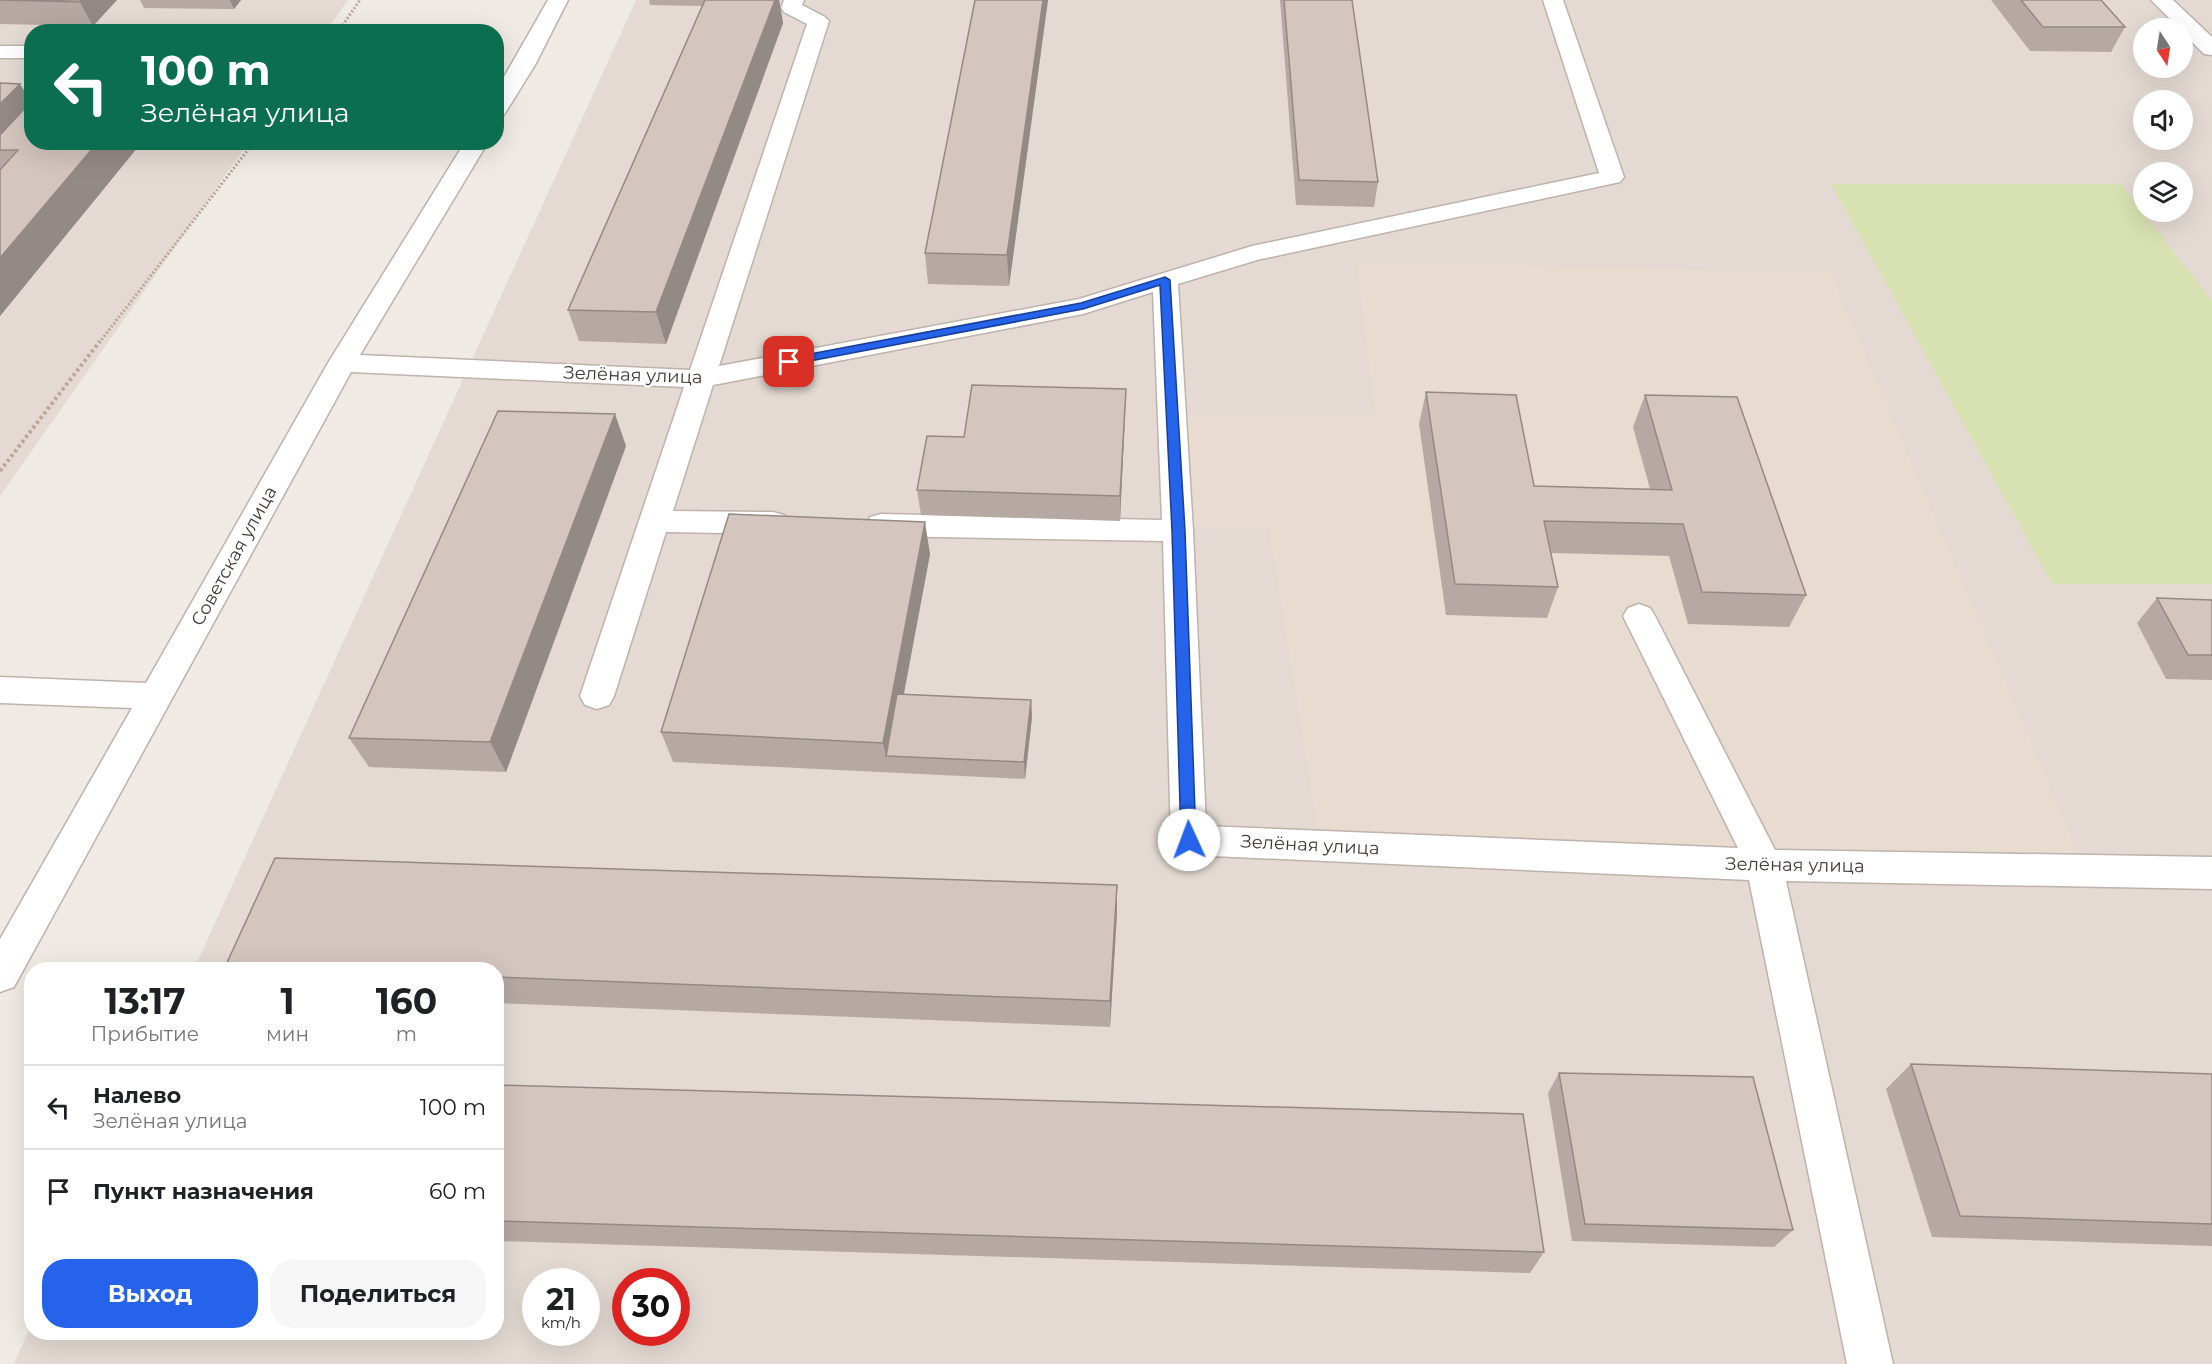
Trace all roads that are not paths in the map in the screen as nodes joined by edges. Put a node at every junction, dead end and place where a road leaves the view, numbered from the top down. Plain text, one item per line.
1 (558, 0) edge
2 (794, 0) edge
3 (1553, 0) edge
4 (2161, 0) edge
5 (2212, 49) edge
6 (0, 51) edge
7 (24, 52) edge
8 (504, 64) edge
9 (524, 65) junction
10 (504, 97) edge
11 (472, 150) edge
12 (1165, 280) junction
13 (342, 363) junction
14 (699, 379) junction
15 (655, 521) junction
16 (797, 524) edge
17 (857, 525) edge
18 (1178, 531) junction
19 (1639, 616) dead end
20 (0, 690) edge
21 (155, 696) junction
22 (597, 696) dead end
23 (1764, 865) junction
24 (2212, 873) edge
25 (0, 975) edge
26 (1869, 1364) edge

1 - 9 street
2 - 14 street
3 - 12 street
4 - 5 street
6 - 7 street
8 - 9 street
9 - 10 street
11 - 13 street, Советская улица
12 - 14 street, Зелёная улица
12 - 18 street, Зелёная улица
13 - 14 street, Зелёная улица
13 - 21 street, Советская улица
14 - 15 street
15 - 16 street
15 - 22 street
17 - 18 street
18 - 23 street, Зелёная улица
19 - 23 street
20 - 21 street
21 - 25 street, Советская улица
23 - 24 street, Зелёная улица
23 - 26 street

